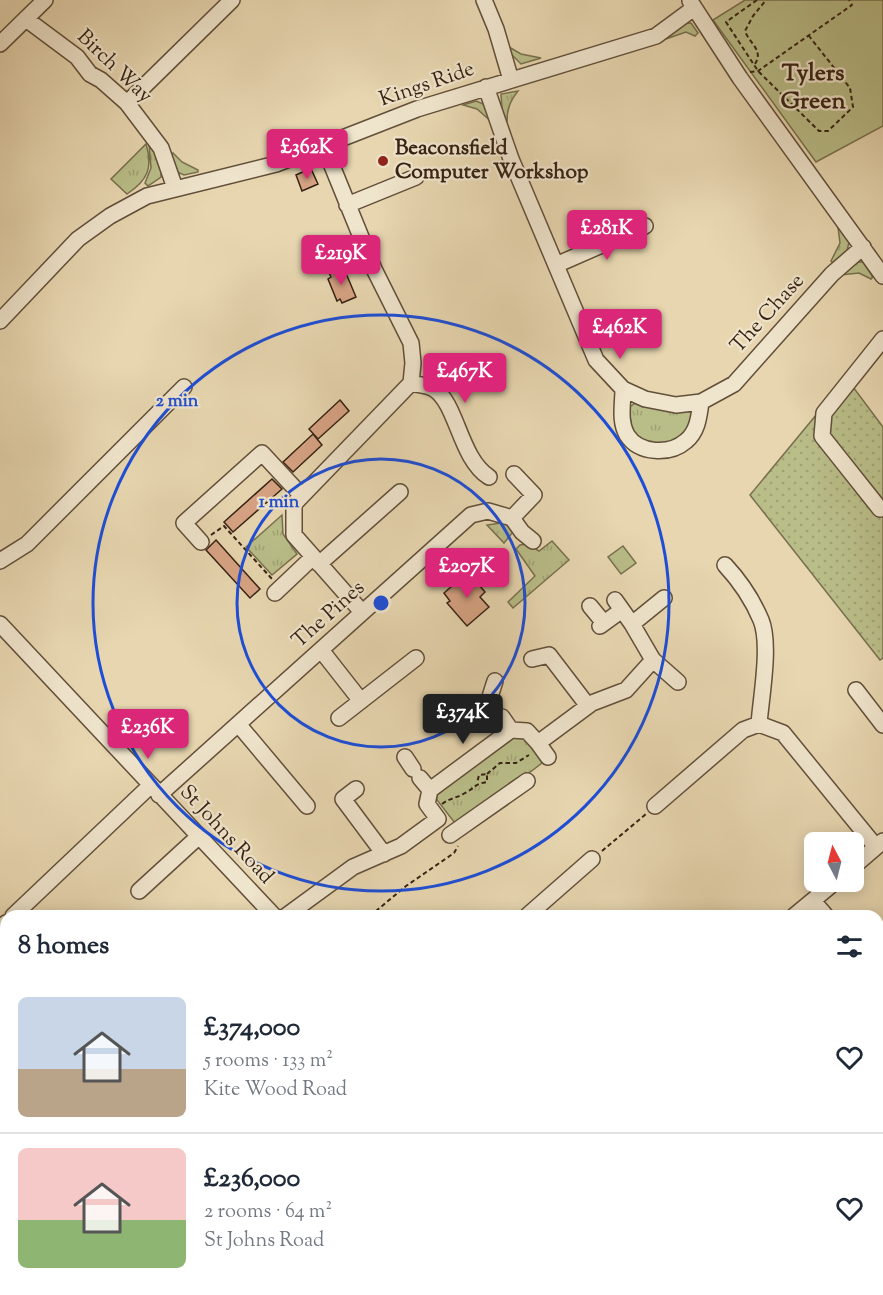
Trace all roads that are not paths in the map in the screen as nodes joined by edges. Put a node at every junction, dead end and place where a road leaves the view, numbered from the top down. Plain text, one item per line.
1 (45, 0) edge
2 (232, 0) edge
3 (484, 0) edge
4 (692, 4) edge
5 (26, 19) junction
6 (0, 44) edge
7 (511, 80) junction
8 (486, 87) junction
9 (127, 103) junction
10 (324, 146) junction
11 (416, 177) dead end
12 (175, 188) junction
13 (347, 205) junction
14 (645, 226) dead end
15 (862, 248) junction
16 (556, 266) junction
17 (883, 276) edge
18 (0, 321) edge
19 (883, 339) edge
20 (411, 383) junction
21 (184, 387) dead end
22 (623, 389) junction
23 (701, 402) junction
24 (514, 474) dead end
25 (489, 477) dead end
26 (400, 492) dead end
27 (301, 495) junction
28 (880, 509) dead end
29 (512, 518) junction
30 (533, 541) dead end
31 (201, 542) road end
32 (316, 560) junction
33 (0, 561) edge
34 (725, 565) dead end
35 (277, 590) road end
36 (664, 598) dead end
37 (590, 606) dead end
38 (362, 612) junction
39 (0, 624) edge
40 (632, 624) junction
41 (321, 650) junction
42 (416, 658) dead end
43 (532, 659) dead end
44 (653, 660) junction
45 (495, 681) dead end
46 (678, 682) dead end
47 (856, 690) dead end
48 (361, 701) junction
49 (588, 706) junction
50 (339, 718) dead end
51 (502, 718) junction
52 (238, 724) junction
53 (759, 724) junction
54 (883, 725) edge
55 (538, 743) junction
56 (548, 757) dead end
57 (526, 781) dead end
58 (356, 789) dead end
59 (154, 790) junction
60 (307, 806) dead end
61 (655, 806) road end
62 (435, 815) junction
63 (198, 837) junction
64 (880, 844) edge
65 (384, 854) junction
66 (864, 858) edge
67 (592, 859) road end
68 (139, 891) dead end
69 (823, 892) edge
70 (813, 901) junction
71 (20, 910) edge
72 (268, 910) edge
73 (294, 910) edge
74 (534, 910) edge
75 (802, 910) edge
76 (821, 910) edge

1 - 5 street
2 - 9 street
3 - 7 street
4 - 7 street, Kings Ride
4 - 15 street
5 - 6 street
5 - 9 street, Birch Way
7 - 8 street, Kings Ride
8 - 10 street, Kings Ride
8 - 16 street, The Chase
9 - 12 street, Birch Way
10 - 12 street, Kings Ride
10 - 13 street
11 - 13 street
12 - 18 street, Kings Ride
13 - 20 street
14 - 16 street
15 - 17 street
15 - 23 street, The Chase
16 - 22 street, The Chase
19 - 28 street
20 - 25 street
20 - 27 street
21 - 33 street
22 - 23 street, The Chase
22 - 23 street
24 - 29 street
26 - 32 street
27 - 31 street
27 - 32 street
29 - 30 street
29 - 38 street, The Pines
32 - 35 street
32 - 38 street
34 - 53 street
36 - 40 street
37 - 40 street
38 - 41 street, The Pines
39 - 59 street, St Johns Road
40 - 44 street
41 - 48 street
41 - 52 street, The Pines
42 - 48 street
43 - 49 street
44 - 46 street
44 - 49 street
45 - 51 street
47 - 54 street
48 - 50 street
49 - 55 street
51 - 55 street
51 - 62 street
52 - 59 street, The Pines
52 - 60 street
53 - 61 street
53 - 64 street
55 - 56 street
57 - 62 street
58 - 65 street
59 - 63 street, St Johns Road
59 - 71 street, The Pines
62 - 65 street
63 - 68 street
63 - 72 street, St Johns Road
64 - 66 street
65 - 73 street
67 - 74 street
69 - 70 street
70 - 75 street
70 - 76 street

